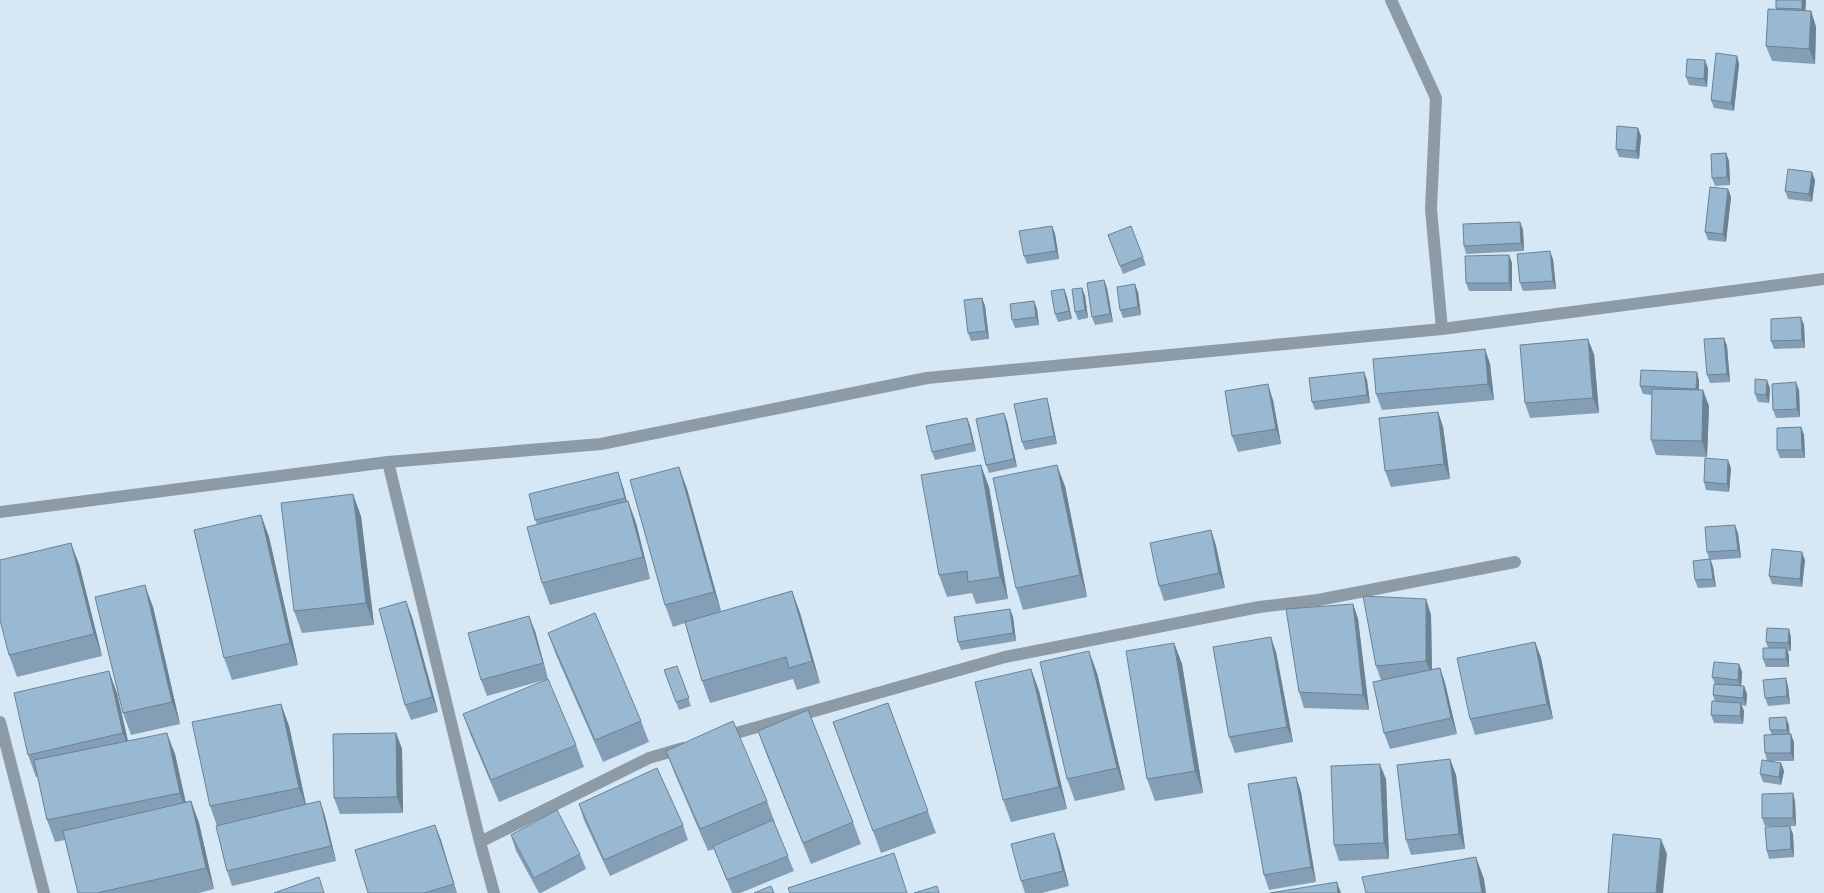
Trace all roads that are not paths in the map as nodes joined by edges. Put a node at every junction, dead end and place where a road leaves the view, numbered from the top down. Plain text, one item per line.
1 (1391, 0) edge
2 (1824, 279) edge
3 (1442, 329) junction
4 (388, 462) junction
5 (0, 512) edge
6 (1515, 562) dead end
7 (0, 722) edge
8 (480, 842) junction
9 (44, 893) edge
10 (494, 893) edge

1 - 3 street
2 - 3 street
3 - 4 street
4 - 5 street
4 - 8 street
6 - 8 street
7 - 9 street
8 - 10 street

